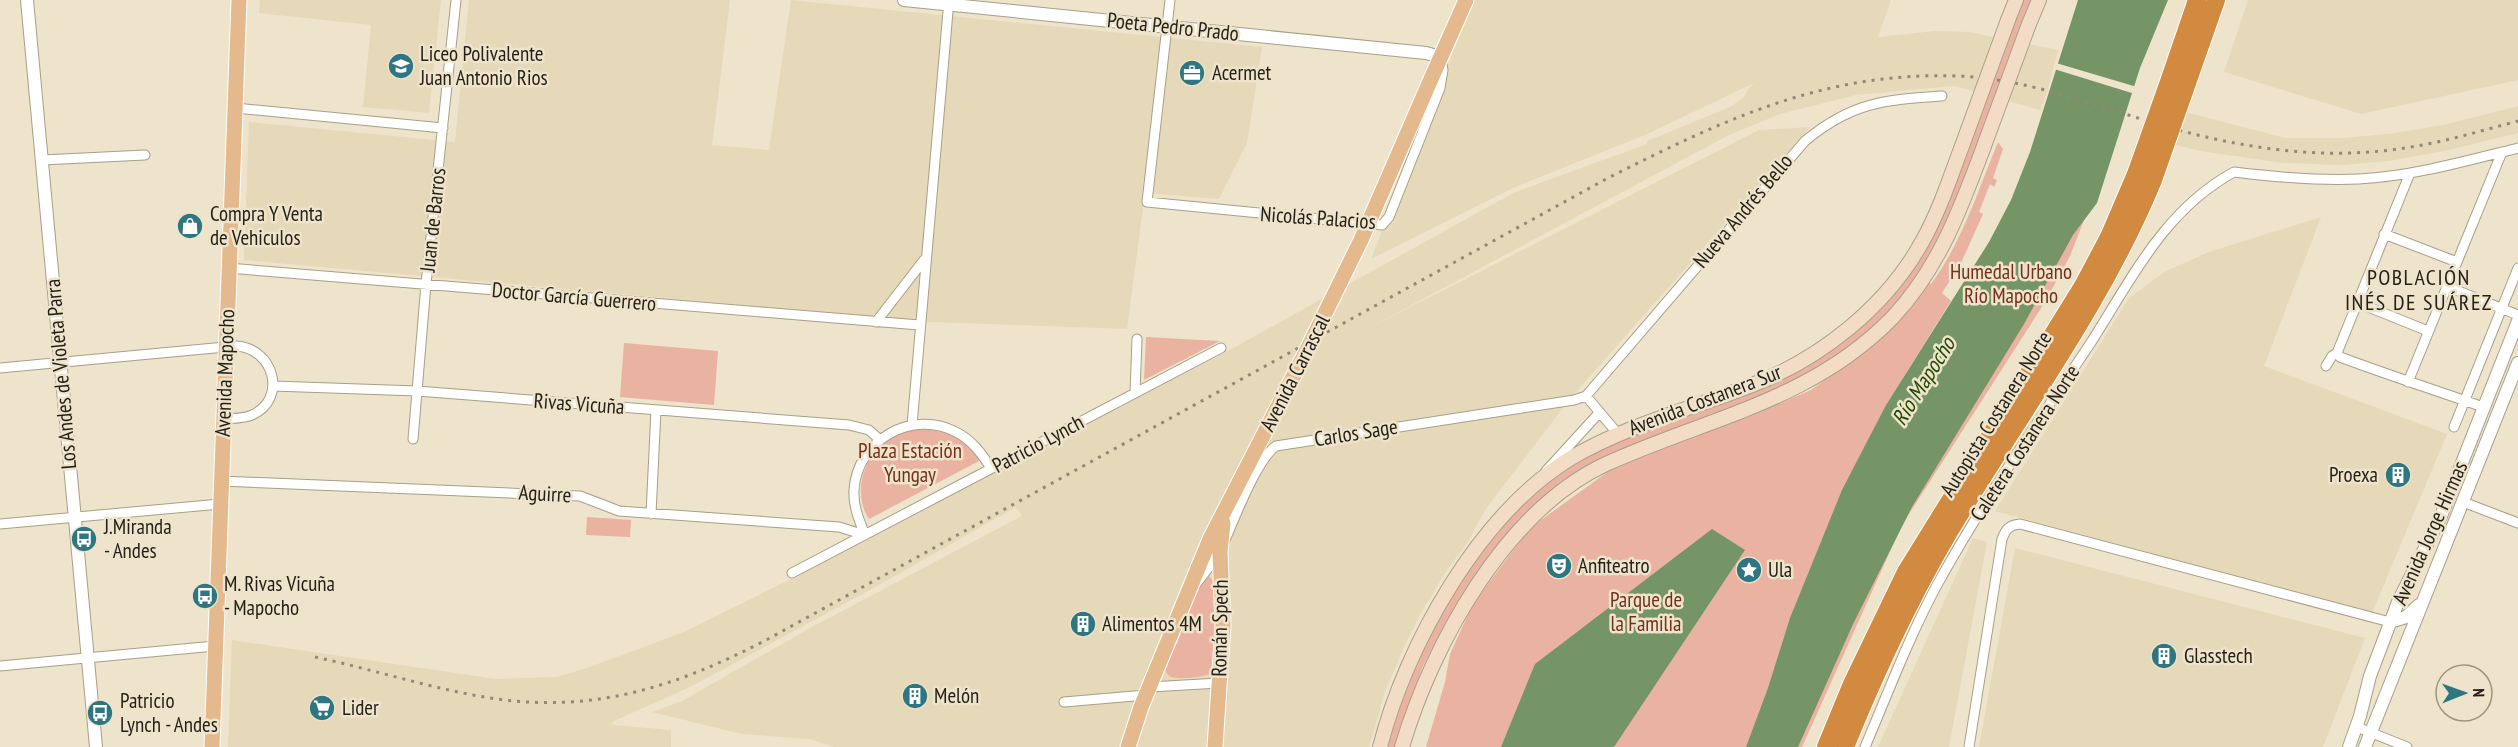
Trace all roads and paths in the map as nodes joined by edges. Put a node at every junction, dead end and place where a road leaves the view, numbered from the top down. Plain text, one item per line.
1 (27, 0) edge
2 (239, 0) edge
3 (456, 0) edge
4 (904, 0) edge
5 (1170, 0) edge
6 (1466, 0) edge
7 (2016, 0) edge
8 (2038, 0) edge
9 (2197, 0) edge
10 (2216, 0) edge
11 (949, 2) edge
12 (1168, 27) junction
13 (1441, 57) junction
14 (2178, 81) junction
15 (1942, 96) dead end
16 (235, 108) junction
17 (443, 128) junction
18 (2518, 148) edge
19 (2502, 152) junction
20 (145, 155) dead end
21 (42, 160) junction
22 (2410, 173) junction
23 (2145, 177) junction
24 (2384, 234) junction
25 (925, 258) junction
26 (2457, 262) junction
27 (228, 268) junction
28 (2518, 268) edge
29 (426, 284) junction
30 (2446, 286) junction
31 (2356, 302) junction
32 (2503, 309) junction
33 (2518, 315) edge
34 (2518, 321) edge
35 (876, 322) junction
36 (919, 325) junction
37 (2428, 331) junction
38 (1137, 339) dead end
39 (225, 348) junction
40 (1221, 348) dead end
41 (2337, 353) junction
42 (60, 362) junction
43 (2518, 363) edge
44 (2326, 366) dead end
45 (0, 368) edge
46 (2408, 382) junction
47 (273, 386) junction
48 (417, 392) junction
49 (1135, 393) junction
50 (1586, 396) junction
51 (2464, 400) junction
52 (2483, 407) junction
53 (656, 410) junction
54 (1599, 413) junction
55 (2499, 413) junction
56 (224, 419) junction
57 (912, 425) junction
58 (2454, 427) dead end
59 (1618, 434) junction
60 (413, 440) dead end
61 (880, 440) junction
62 (991, 468) junction
63 (221, 481) junction
64 (2453, 486) junction
65 (1529, 491) junction
66 (2463, 501) junction
67 (220, 504) junction
68 (651, 514) junction
69 (74, 518) junction
70 (2518, 523) edge
71 (0, 524) edge
72 (865, 535) junction
73 (1212, 558) junction
74 (792, 573) dead end
75 (2424, 599) junction
76 (2390, 622) junction
77 (215, 646) junction
78 (88, 657) junction
79 (2400, 657) junction
80 (0, 666) edge
81 (1219, 683) junction
82 (1148, 691) junction
83 (1064, 702) dead end
84 (2357, 727) junction
85 (2370, 732) junction
86 (96, 747) edge
87 (212, 747) edge
88 (1128, 747) edge
89 (1215, 747) edge
90 (1380, 747) edge
91 (1402, 747) edge
92 (1826, 747) edge
93 (1845, 747) edge
94 (1865, 747) edge
95 (1969, 747) edge
96 (2349, 747) edge
97 (2365, 747) edge
98 (2408, 747) edge

1 - 21 street, Los Andes de Violeta Parra
2 - 16 main road, Avenida Mapocho
3 - 17 street, Juan de Barros
4 - 11 street, Poeta Pedro Prado
5 - 12 street
6 - 13 main road, Avenida Carrascal
7 - 59 main road, Avenida Costanera Sur, bridge
8 - 91 main road, Avenida Costanera Sur, bridge
9 - 14 highway, Autopista Costanera Norte
10 - 14 highway, Autopista Costanera Norte
11 - 12 street, Poeta Pedro Prado
11 - 25 street
12 - 13 street, Poeta Pedro Prado
12 - 13 street, Nicolás Palacios
13 - 73 main road, Avenida Carrascal, bridge
14 - 23 highway, Autopista Costanera Norte, bridge
15 - 50 street, Nueva Andrés Bello
16 - 17 street
16 - 27 main road, Avenida Mapocho
17 - 29 street, Juan de Barros
18 - 19 street
19 - 22 street
19 - 26 street
20 - 21 street
21 - 42 street, Los Andes de Violeta Parra
22 - 24 street
22 - 94 street, Caletera Costanera Norte
23 - 92 highway, Autopista Costanera Norte
23 - 93 highway, Autopista Costanera Norte
24 - 26 street
24 - 31 street
25 - 35 street
25 - 36 street
26 - 30 street
27 - 29 street, Doctor García Guerrero
27 - 39 main road, Avenida Mapocho
28 - 32 street
29 - 35 street, Doctor García Guerrero
29 - 48 street, Juan de Barros
30 - 32 street
30 - 37 street
31 - 37 street
31 - 41 street
32 - 33 street
32 - 51 street
34 - 52 street, Avenida Jorge Hirmas
35 - 36 street, Doctor García Guerrero
36 - 57 street
37 - 46 street
38 - 49 street
39 - 42 street
39 - 47 street
39 - 56 main road, Avenida Mapocho
40 - 49 street, Patricio Lynch
41 - 44 street
41 - 46 street
42 - 45 street
42 - 69 street, Los Andes de Violeta Parra
43 - 55 street, Avenida Jorge Hirmas
46 - 51 street
47 - 48 street, Rivas Vicuña
47 - 56 street
48 - 53 street, Rivas Vicuña
48 - 60 street, Juan de Barros
49 - 62 street, Patricio Lynch
50 - 54 street
50 - 73 street, Carlos Sage
51 - 52 street
51 - 58 street
52 - 55 street
52 - 64 street, Avenida Jorge Hirmas
53 - 61 street, Rivas Vicuña
53 - 68 street
54 - 59 street
54 - 65 street
55 - 66 street, Avenida Jorge Hirmas
56 - 63 main road, Avenida Mapocho
57 - 61 street
57 - 62 street
59 - 65 main road, Avenida Costanera Sur
61 - 72 street
62 - 72 street, Patricio Lynch
63 - 67 main road, Avenida Mapocho
63 - 68 street, Aguirre
64 - 66 street
64 - 76 street, Avenida Jorge Hirmas
65 - 90 main road, Avenida Costanera Sur
66 - 70 street
66 - 75 street, Avenida Jorge Hirmas
67 - 69 street
67 - 77 main road, Avenida Mapocho
68 - 72 street, Aguirre
69 - 71 street
69 - 78 street, Los Andes de Violeta Parra
72 - 74 street, Patricio Lynch
73 - 81 main road, Román Spech
73 - 82 main road, Avenida Carrascal
75 - 76 street
75 - 79 street, Avenida Jorge Hirmas
76 - 79 street
76 - 84 street, Avenida Jorge Hirmas
76 - 95 street
77 - 78 street
77 - 87 main road, Avenida Mapocho
78 - 80 street
78 - 86 street, Los Andes de Violeta Parra
79 - 85 street, Avenida Jorge Hirmas
81 - 82 street
81 - 89 main road, Román Spech
82 - 83 street
82 - 88 main road, Avenida Carrascal
84 - 85 street
84 - 96 street, Avenida Jorge Hirmas
85 - 97 street, Avenida Jorge Hirmas
85 - 98 street

